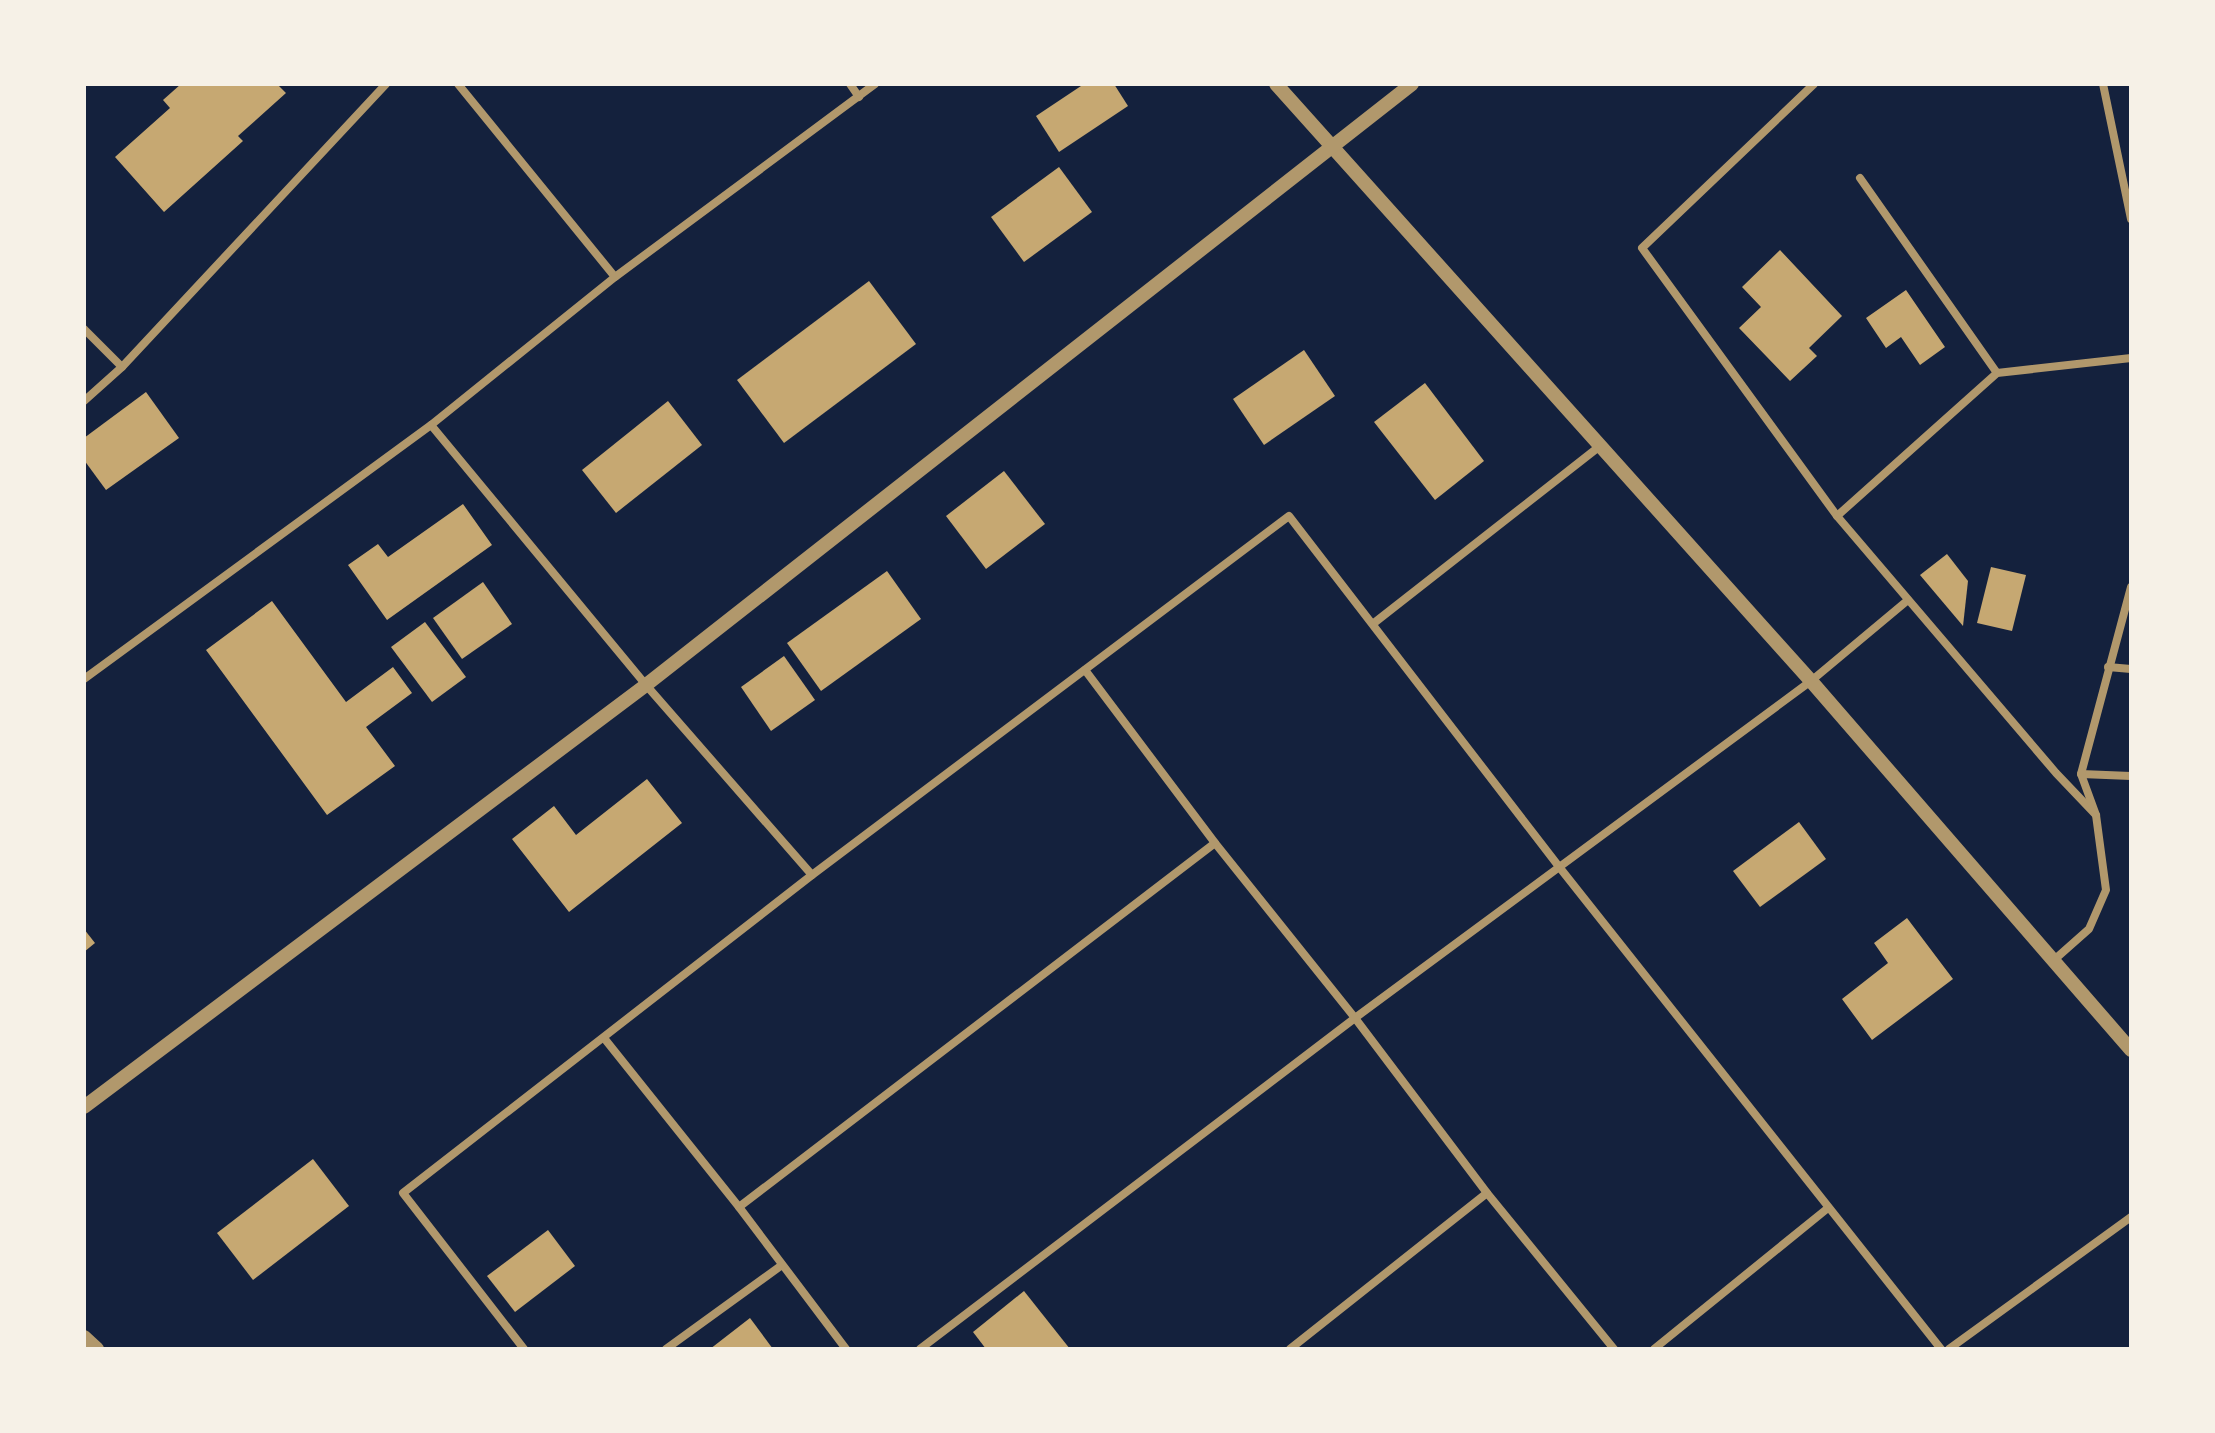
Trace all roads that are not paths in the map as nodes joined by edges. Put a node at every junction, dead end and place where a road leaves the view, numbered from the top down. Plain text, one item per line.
1 (386, 84) edge
2 (458, 84) edge
3 (850, 84) edge
4 (875, 84) edge
5 (1276, 84) edge
6 (1412, 84) edge
7 (1814, 84) edge
8 (2103, 84) edge
9 (859, 97) junction
10 (1332, 144) junction
11 (1860, 178) dead end
12 (2131, 219) edge
13 (615, 277) junction
14 (84, 329) edge
15 (2131, 358) edge
16 (122, 367) junction
17 (1997, 373) junction
18 (84, 401) edge
19 (431, 425) junction
20 (1600, 446) junction
21 (1837, 516) junction
22 (2131, 587) edge
23 (1908, 600) junction
24 (1374, 623) junction
25 (2108, 667) junction
26 (2131, 669) edge
27 (1085, 670) junction
28 (84, 679) edge
29 (1811, 681) junction
30 (646, 685) junction
31 (2081, 774) junction
32 (2131, 776) edge
33 (2096, 815) junction
34 (1215, 843) junction
35 (1560, 868) junction
36 (812, 875) junction
37 (2054, 960) junction
38 (1355, 1018) junction
39 (604, 1038) junction
40 (2131, 1050) edge
41 (84, 1107) edge
42 (1487, 1193) junction
43 (739, 1207) junction
44 (1828, 1208) junction
45 (2131, 1217) edge
46 (782, 1265) junction
47 (84, 1337) edge
48 (97, 1349) edge
49 (524, 1349) edge
50 (666, 1349) edge
51 (846, 1349) edge
52 (920, 1349) edge
53 (1290, 1349) edge
54 (1614, 1349) edge
55 (1654, 1349) edge
56 (1941, 1349) edge
57 (1949, 1349) edge

1 - 16 street
2 - 13 street
3 - 9 street
4 - 9 street
5 - 10 street
6 - 10 street
7 - 21 street
8 - 12 street
9 - 13 street
10 - 20 street
10 - 30 street
11 - 17 street
13 - 19 street
14 - 16 street
15 - 17 street
16 - 18 street
17 - 21 street
19 - 28 street
19 - 30 street
20 - 24 street
20 - 29 street
21 - 23 street
22 - 25 street
23 - 29 street
23 - 33 street
24 - 27 street
24 - 35 street
25 - 26 street
25 - 31 street
27 - 34 street
27 - 36 street
29 - 35 street
29 - 37 street
30 - 36 street
30 - 41 street
31 - 32 street
31 - 33 street
33 - 37 street
34 - 38 street
34 - 43 street
35 - 38 street
35 - 44 street
36 - 39 street
37 - 40 street
38 - 42 street
38 - 52 street
39 - 43 street
39 - 49 street
42 - 53 street
42 - 54 street
43 - 46 street
44 - 55 street
44 - 56 street
45 - 57 street
46 - 50 street
46 - 51 street
47 - 48 street

